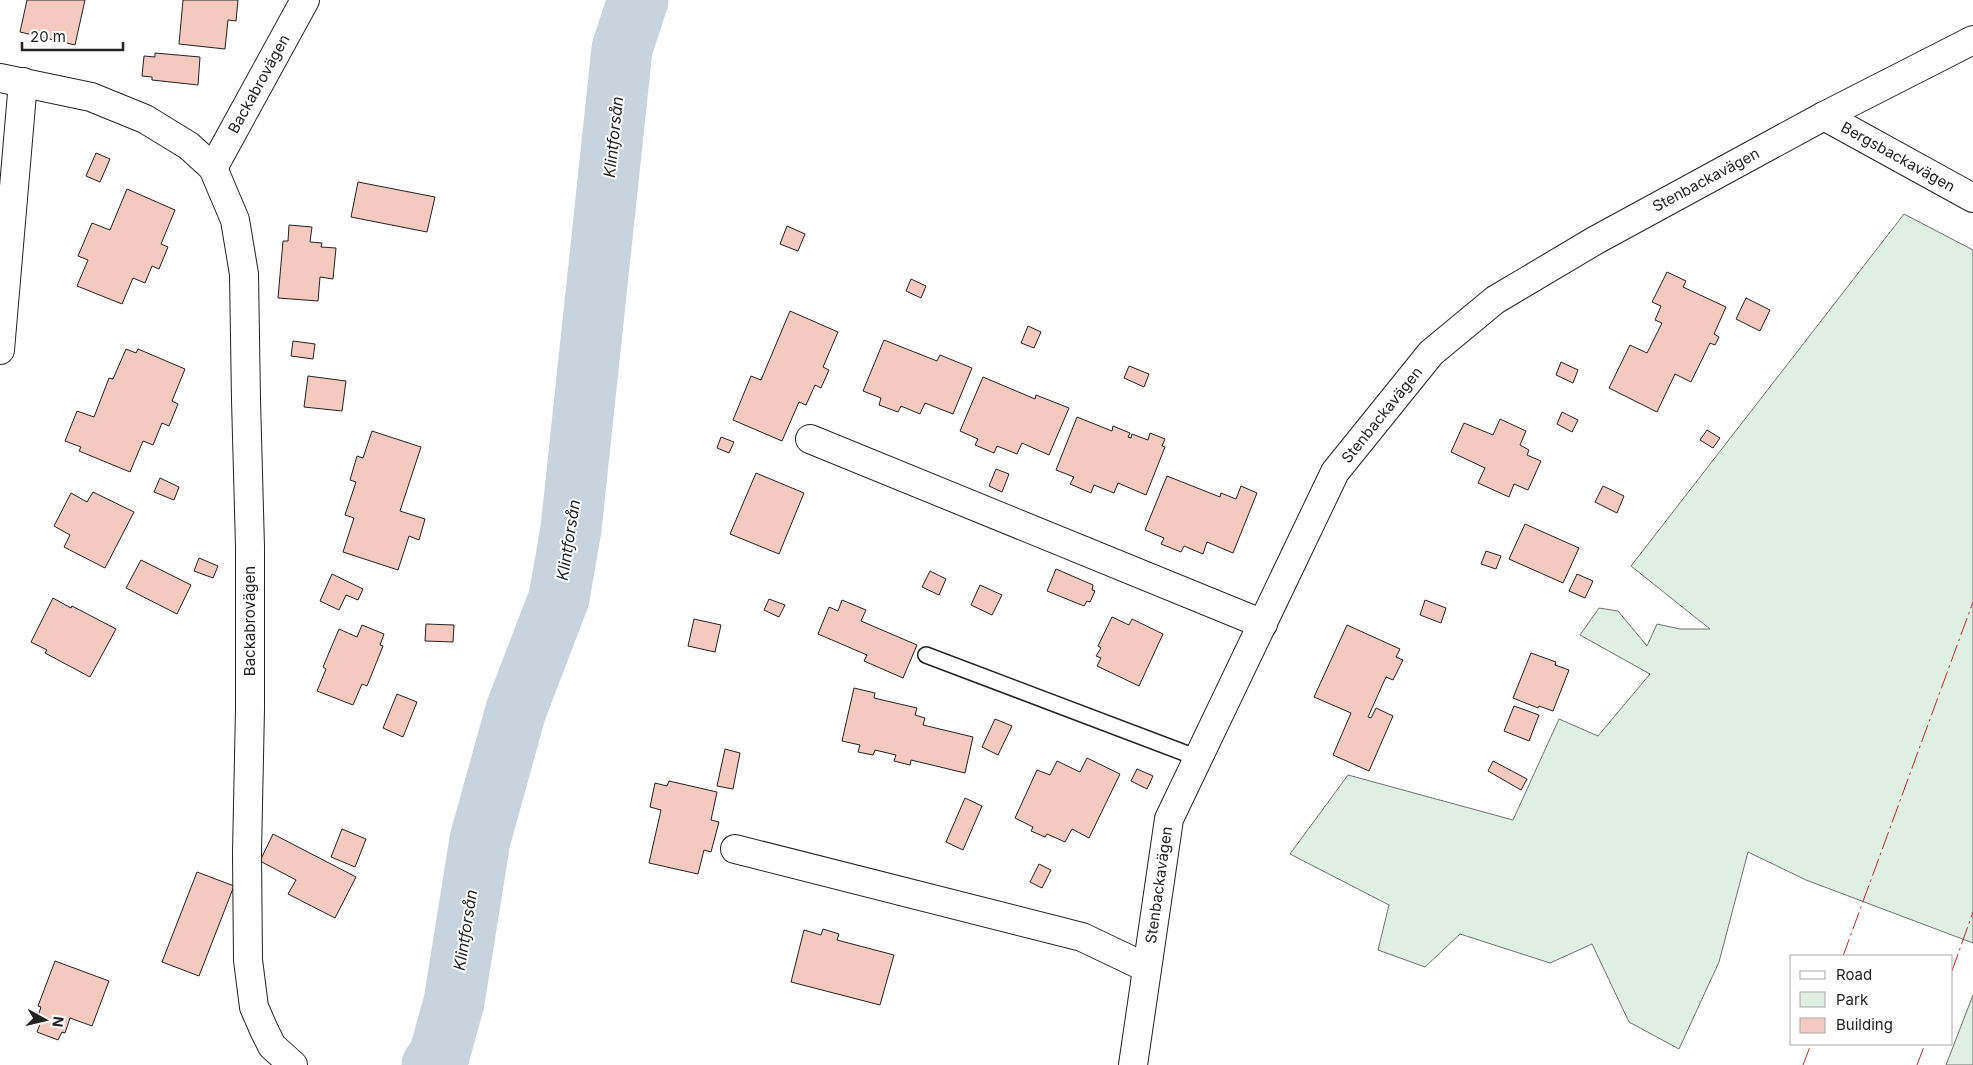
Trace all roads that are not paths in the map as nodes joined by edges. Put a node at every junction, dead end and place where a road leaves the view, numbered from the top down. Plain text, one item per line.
1 (305, 0) edge
2 (1973, 40) edge
3 (11, 80) edge
4 (1824, 116) junction
5 (213, 168) junction
6 (1973, 198) edge
7 (0, 350) edge
8 (810, 439) dead end
9 (1262, 624) junction
10 (926, 655) dead end
11 (1198, 758) junction
12 (735, 849) dead end
13 (1147, 968) junction
14 (293, 1065) edge
15 (1133, 1065) edge

1 - 5 street, Backabrovägen
2 - 4 street, Stenbackavägen
3 - 5 street, Backabrovägen
3 - 7 street
4 - 6 street, Bergsbackavägen
4 - 9 street, Stenbackavägen
5 - 14 street, Backabrovägen
8 - 9 street
9 - 11 street, Stenbackavägen
10 - 11 lane
11 - 13 street, Stenbackavägen
12 - 13 street
13 - 15 street, Stenbackavägen

